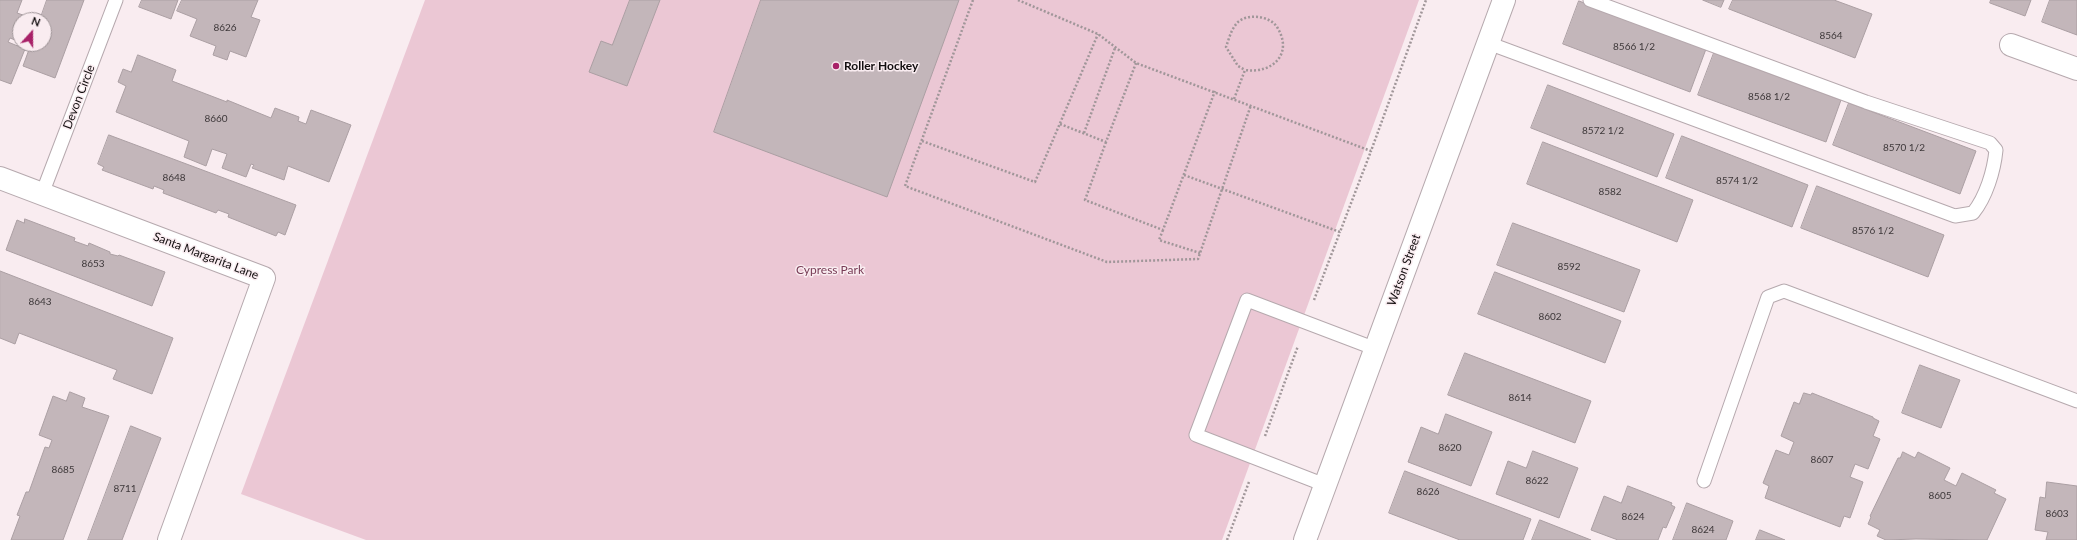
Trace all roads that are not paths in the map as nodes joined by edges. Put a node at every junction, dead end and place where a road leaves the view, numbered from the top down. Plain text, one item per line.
1 (116, 0) edge
2 (1504, 0) edge
3 (1590, 0) edge
4 (1488, 43) junction
5 (2011, 45) dead end
6 (2077, 69) edge
7 (1, 180) edge
8 (42, 194) junction
9 (1376, 349) junction
10 (2077, 401) edge
11 (1704, 481) dead end
12 (1325, 485) junction
13 (169, 540) edge
14 (1305, 540) edge

1 - 8 lane, Devon Circle
2 - 4 street, Watson Street
3 - 4 lane
4 - 9 street, Watson Street
5 - 6 street
7 - 8 street, Santa Margarita Lane
8 - 13 street, Santa Margarita Lane
9 - 12 street, Watson Street
9 - 12 lane
10 - 11 lane
12 - 14 street, Watson Street

